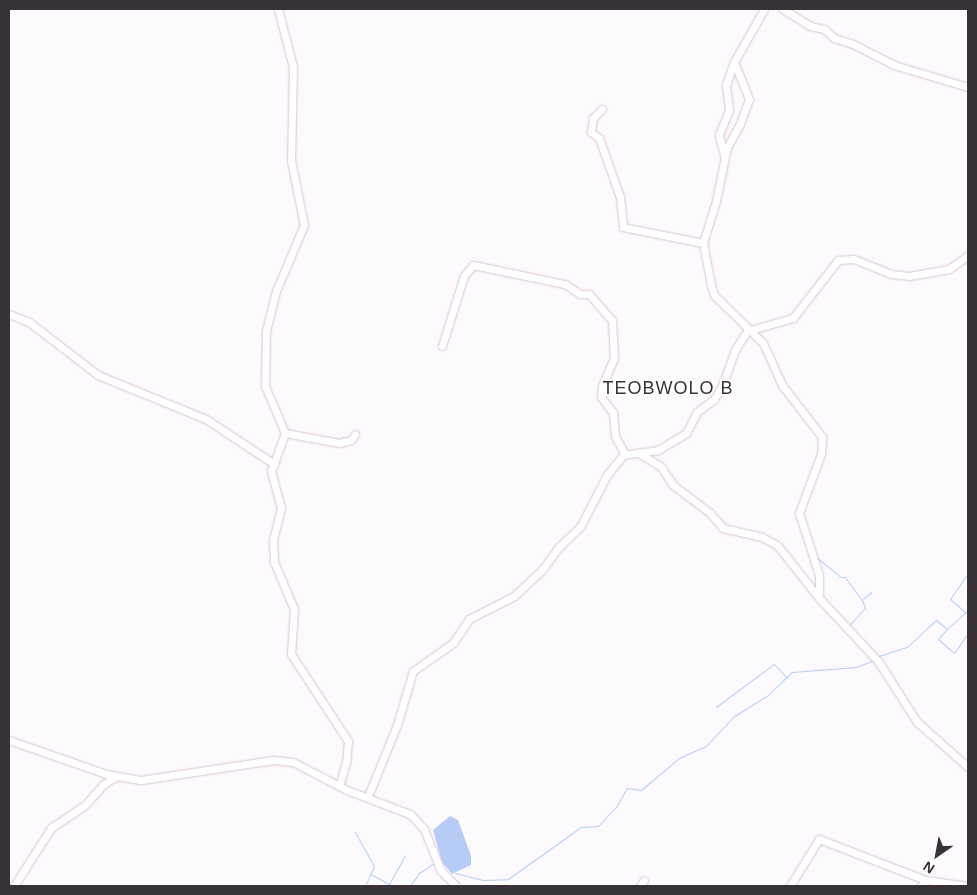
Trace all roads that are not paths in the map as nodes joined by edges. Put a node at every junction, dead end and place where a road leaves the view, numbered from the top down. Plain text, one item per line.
1 (278, 9) edge
2 (764, 9) edge
3 (783, 9) edge
4 (734, 62) junction
5 (968, 87) edge
6 (602, 109) dead end
7 (724, 155) junction
8 (703, 243) junction
9 (968, 255) edge
10 (9, 314) edge
11 (747, 331) junction
12 (442, 346) dead end
13 (285, 433) junction
14 (355, 434) dead end
15 (636, 452) junction
16 (625, 454) junction
17 (274, 464) junction
18 (819, 598) junction
19 (9, 740) edge
20 (968, 766) edge
21 (117, 776) junction
22 (339, 786) junction
23 (368, 796) junction
24 (923, 883) edge
25 (14, 886) edge
26 (456, 886) edge
27 (790, 886) edge
28 (968, 886) edge

1 - 13 street
2 - 4 street
3 - 5 street
4 - 7 street
4 - 7 street
6 - 8 street
7 - 8 street
8 - 11 street
9 - 11 street
10 - 17 street
11 - 15 street
11 - 18 street
12 - 16 street
13 - 14 street
13 - 17 street
15 - 16 street
15 - 18 street
16 - 23 street
17 - 22 street
18 - 20 street
19 - 21 street
21 - 22 street
21 - 25 street
22 - 23 street
23 - 26 street
24 - 27 street
24 - 28 street

